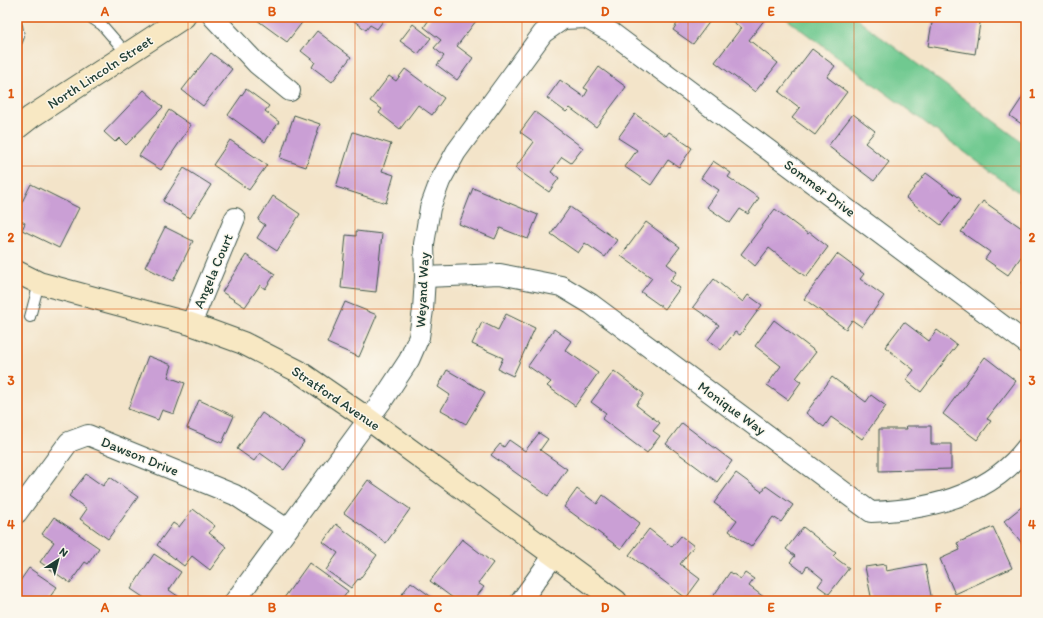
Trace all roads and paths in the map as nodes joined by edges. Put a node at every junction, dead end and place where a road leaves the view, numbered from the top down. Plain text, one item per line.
1 (90, 17) edge
2 (184, 17) edge
3 (213, 17) edge
4 (17, 26) edge
5 (612, 34) joint
6 (17, 41) edge
7 (128, 55) junction
8 (290, 91) dead end
9 (17, 128) edge
10 (235, 218) dead end
11 (17, 272) edge
12 (425, 277) junction
13 (39, 283) junction
14 (30, 317) dead end
15 (191, 324) junction
16 (1026, 343) edge
17 (368, 419) junction
18 (1026, 448) edge
19 (17, 514) edge
20 (287, 529) junction
21 (554, 555) junction
22 (235, 601) edge
23 (521, 601) edge
24 (616, 601) edge

1 - 7 lane
2 - 7 street, North Lincoln Street
3 - 8 street
4 - 6 lane
5 - 12 street, Weyand Way
5 - 16 street, Sommer Drive
7 - 9 street, North Lincoln Street
10 - 15 street, Angela Court
11 - 13 street, Stratford Avenue
12 - 17 street, Weyand Way
12 - 18 street, Monique Way
13 - 14 lane
13 - 15 street, Stratford Avenue
15 - 17 street, Stratford Avenue
17 - 20 street, Weyand Way
17 - 21 street, Stratford Avenue
19 - 20 street, Dawson Drive
20 - 22 street, Weyand Way
21 - 23 street
21 - 24 street, Stratford Avenue

